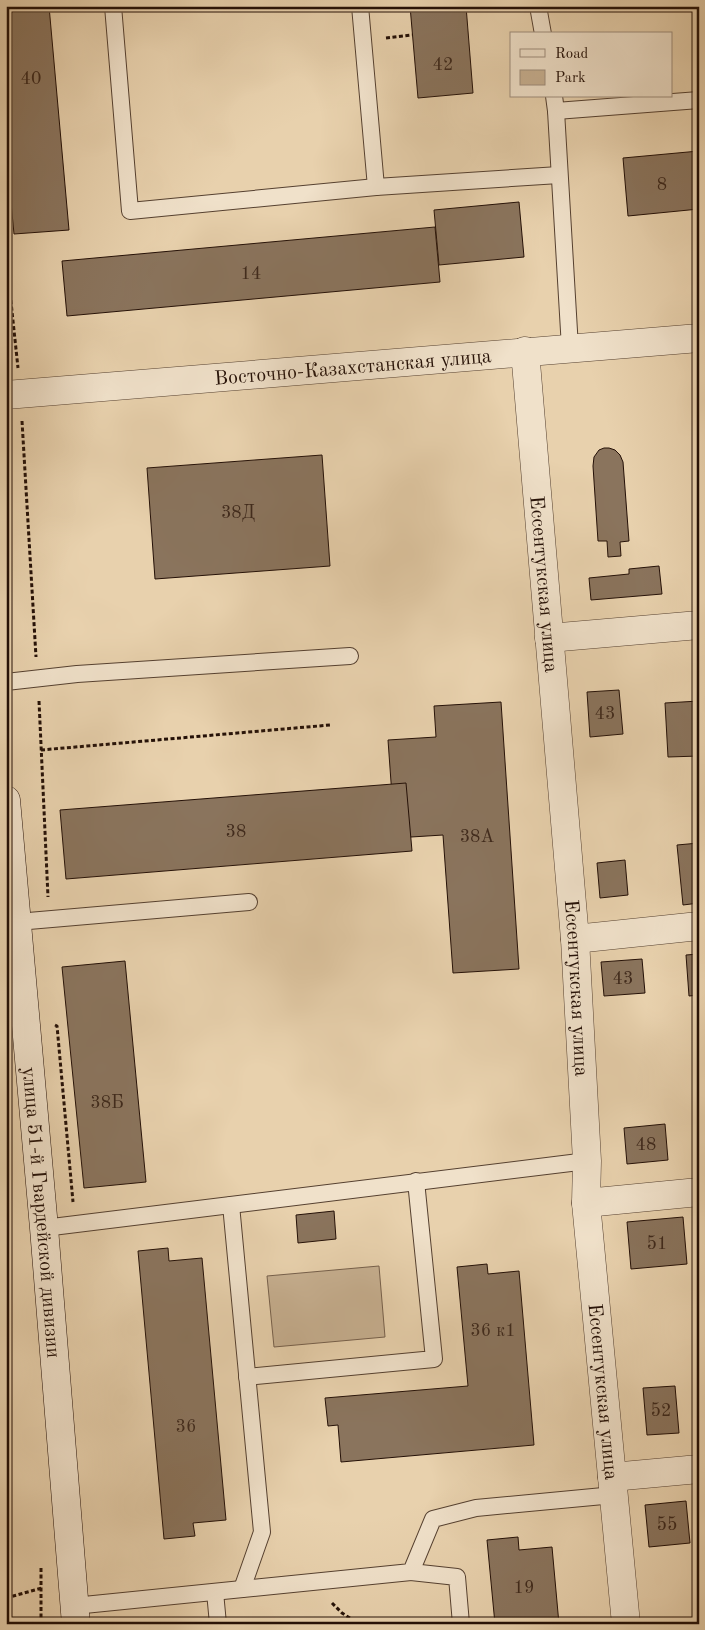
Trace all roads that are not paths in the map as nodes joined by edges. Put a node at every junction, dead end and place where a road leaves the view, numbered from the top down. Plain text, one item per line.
1 (113, 6) edge
2 (360, 6) edge
3 (538, 6) edge
4 (542, 32) edge
5 (699, 100) edge
6 (555, 103) edge
7 (559, 175) junction
8 (376, 187) junction
9 (699, 338) edge
10 (570, 348) junction
11 (525, 351) junction
12 (13, 394) edge
13 (699, 625) edge
14 (549, 638) junction
15 (350, 656) dead end
16 (6, 682) edge
17 (6, 800) edge
18 (249, 902) dead end
19 (17, 922) junction
20 (699, 926) edge
21 (575, 939) junction
22 (587, 1162) junction
23 (416, 1181) junction
24 (699, 1192) edge
25 (586, 1203) junction
26 (231, 1205) junction
27 (44, 1228) junction
28 (248, 1376) junction
29 (699, 1470) edge
30 (613, 1486) junction
31 (411, 1572) junction
32 (242, 1589) junction
33 (215, 1592) junction
34 (74, 1604) edge
35 (218, 1624) edge
36 (461, 1624) edge
37 (626, 1624) edge

1 - 8 lane
2 - 8 lane
3 - 4 lane
5 - 6 lane
6 - 7 lane
7 - 8 lane
7 - 10 lane
9 - 10 street, Восточно-Казахстанская улица
10 - 11 street, Восточно-Казахстанская улица
11 - 12 street, Восточно-Казахстанская улица
11 - 14 street, Ессентукская улица
13 - 14 street
14 - 21 street, Ессентукская улица
15 - 16 lane
17 - 19 street, улица 51-й Гвардейской дивизии
18 - 19 lane
19 - 27 street, улица 51-й Гвардейской дивизии
20 - 21 street
21 - 22 street, Ессентукская улица
22 - 23 lane
22 - 25 street, Ессентукская улица
23 - 26 lane
23 - 28 lane
24 - 25 street
25 - 30 street, Ессентукская улица
26 - 27 lane
26 - 28 lane
27 - 34 street, улица 51-й Гвардейской дивизии
28 - 32 lane
29 - 30 street
30 - 31 lane
30 - 37 street, Ессентукская улица
31 - 32 lane
31 - 36 lane
32 - 33 lane
33 - 34 lane
33 - 35 lane

